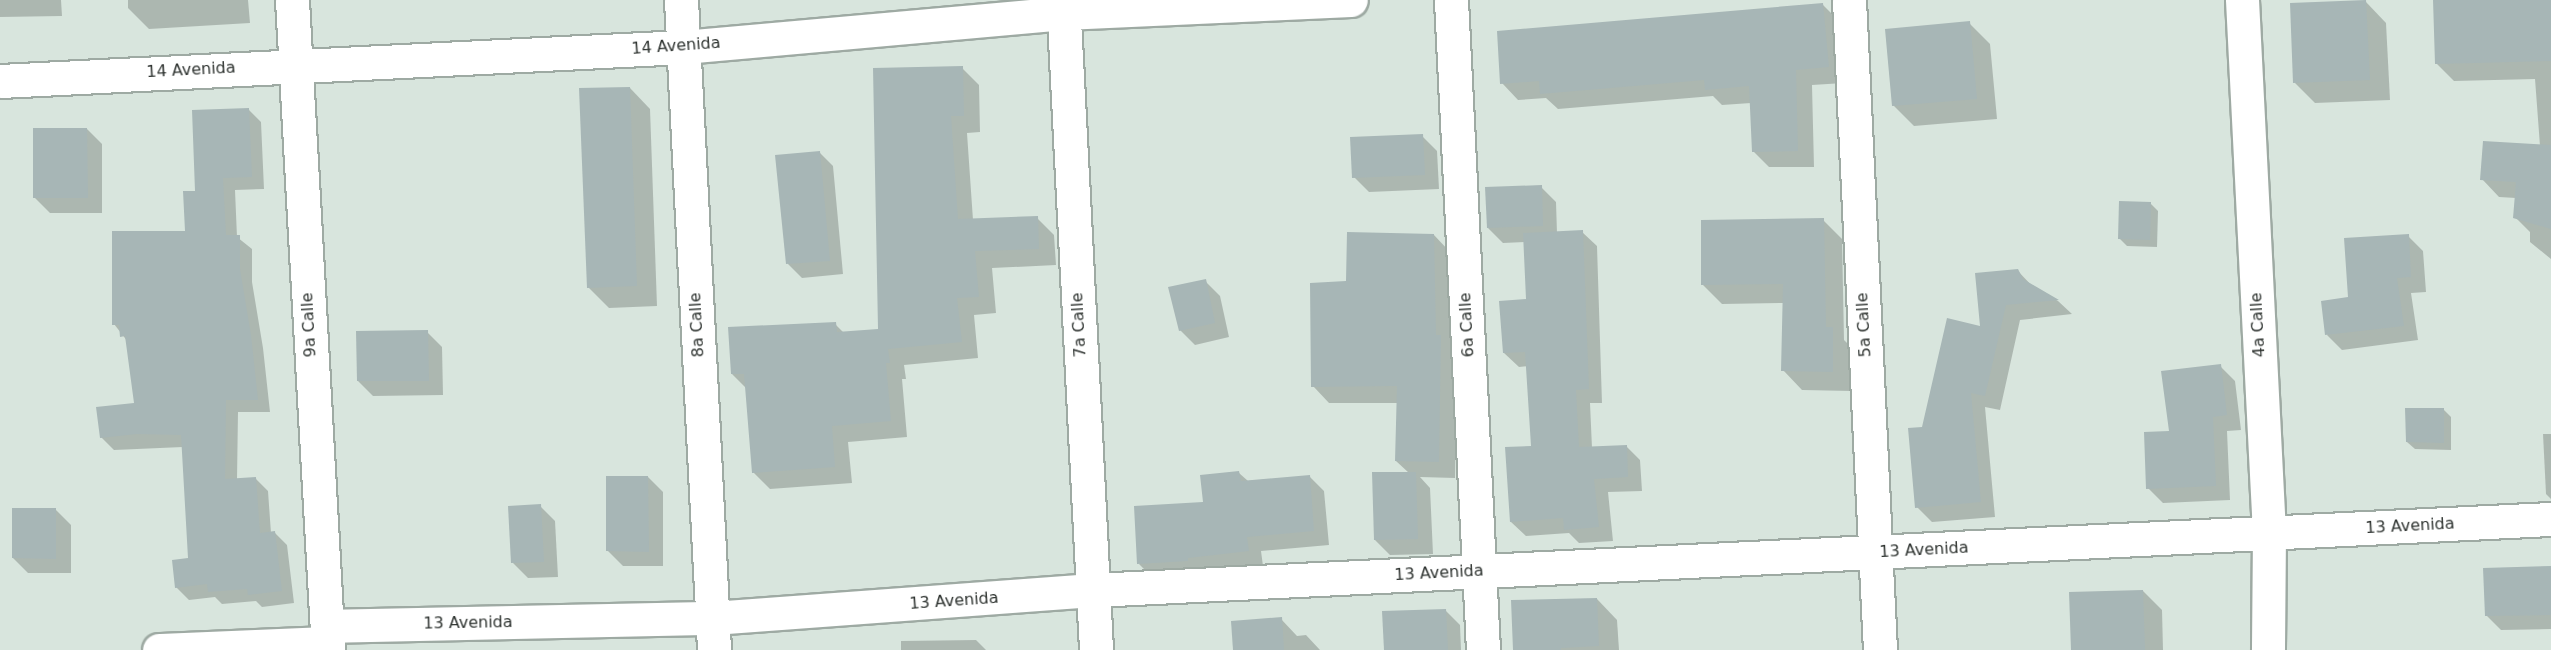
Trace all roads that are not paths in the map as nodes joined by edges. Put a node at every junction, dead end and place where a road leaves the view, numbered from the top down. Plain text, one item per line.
1 (291, 0) edge
2 (681, 0) edge
3 (1351, 0) edge
4 (1451, 0) edge
5 (1849, 0) edge
6 (2242, 0) edge
7 (1063, 7) edge
8 (683, 47) junction
9 (293, 64) junction
10 (0, 81) edge
11 (2551, 519) edge
12 (2269, 533) junction
13 (1875, 552) junction
14 (1479, 572) junction
15 (1093, 590) junction
16 (713, 634) edge
17 (328, 640) edge
18 (159, 650) edge
19 (1096, 650) edge
20 (1483, 650) edge
21 (1880, 650) edge
22 (2268, 650) edge

1 - 9 street, 9a Calle
2 - 8 street, 8a Calle
3 - 7 street, 14 Avenida
4 - 14 street, 6a Calle
5 - 13 street, 5a Calle
6 - 12 street, 4a Calle
7 - 8 street, 14 Avenida
7 - 15 street, 7a Calle
8 - 9 street, 14 Avenida
8 - 16 street, 8a Calle
9 - 10 street, 14 Avenida
9 - 17 street, 9a Calle
11 - 12 street, 13 Avenida
12 - 13 street, 13 Avenida
12 - 22 street, 4a Calle
13 - 14 street, 13 Avenida
13 - 21 street, 5a Calle
14 - 15 street, 13 Avenida
14 - 20 street, 6a Calle
15 - 16 street, 13 Avenida
15 - 19 street, 7a Calle
16 - 17 street, 13 Avenida
17 - 18 street, 13 Avenida

